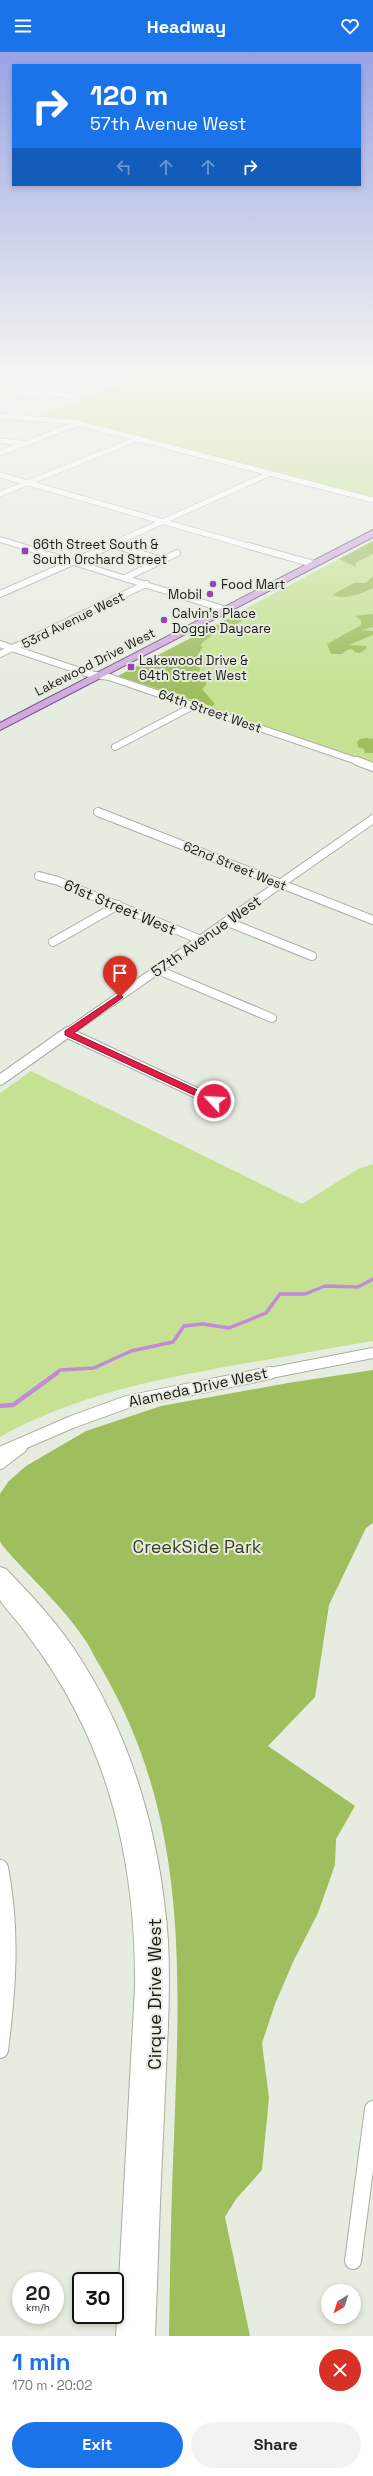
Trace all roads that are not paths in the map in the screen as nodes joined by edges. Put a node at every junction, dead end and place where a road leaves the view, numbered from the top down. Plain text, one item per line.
1 (20, 481) edge
2 (34, 481) edge
3 (254, 481) edge
4 (300, 481) edge
5 (28, 483) junction
6 (0, 494) edge
7 (373, 500) edge
8 (161, 522) junction
9 (373, 533) edge
10 (0, 539) edge
11 (112, 544) junction
12 (177, 553) dead end
13 (162, 560) junction
14 (73, 561) junction
15 (314, 564) junction
16 (125, 578) junction
17 (146, 584) junction
18 (0, 594) edge
19 (227, 610) junction
20 (0, 644) edge
21 (14, 648) junction
22 (0, 654) edge
23 (100, 676) junction
24 (193, 706) junction
25 (0, 727) edge
26 (115, 747) dead end
27 (373, 767) edge
28 (98, 812) dead end
29 (373, 819) edge
30 (39, 876) dead end
31 (282, 884) junction
32 (118, 906) junction
33 (373, 920) edge
34 (228, 922) junction
35 (201, 940) junction
36 (53, 942) dead end
37 (312, 956) dead end
38 (158, 970) junction
39 (272, 1018) dead end
40 (68, 1033) junction
41 (0, 1080) edge
42 (214, 1101) dead end
43 (373, 1352) edge
44 (29, 1441) junction
45 (0, 1453) edge
46 (0, 1463) edge
47 (0, 1574) edge
48 (0, 1589) edge
49 (0, 1868) edge
50 (0, 2050) edge
51 (373, 2109) edge
52 (353, 2261) dead end
53 (128, 2336) edge
54 (143, 2336) edge

1 - 5 street
2 - 5 street
3 - 8 street
4 - 7 street
5 - 6 street
5 - 8 street
8 - 11 street
8 - 15 street
9 - 15 main road, Lakewood Drive West
10 - 14 main road
11 - 13 street
11 - 14 street
12 - 13 street
13 - 16 street
14 - 16 main road
14 - 18 street
15 - 19 main road, Lakewood Drive West
16 - 17 main road
17 - 19 main road
17 - 21 street, 53rd Avenue West
19 - 23 main road, Lakewood Drive West
20 - 21 street, 64th Street West
21 - 22 street, 53rd Avenue West
21 - 23 street, 64th Street West
23 - 24 street, 64th Street West
23 - 25 main road, Lakewood Drive West
24 - 26 street
24 - 27 street, 64th Street West
28 - 31 street, 62nd Street West
29 - 31 street, 57th Avenue West
30 - 32 street, 61st Street West
31 - 33 street, 62nd Street West
31 - 34 street, 57th Avenue West
32 - 35 street, 61st Street West
32 - 36 street
34 - 35 street, 57th Avenue West
34 - 37 street
35 - 38 street, 57th Avenue West
38 - 39 street
38 - 40 street, 57th Avenue West
40 - 41 street, 57th Avenue West
40 - 42 street
43 - 44 street, Alameda Drive West
44 - 45 street, Alameda Drive West
44 - 46 street, Alameda Drive West
47 - 54 main road, Cirque Drive West
48 - 53 main road, Cirque Drive West
49 - 50 street
51 - 52 street

